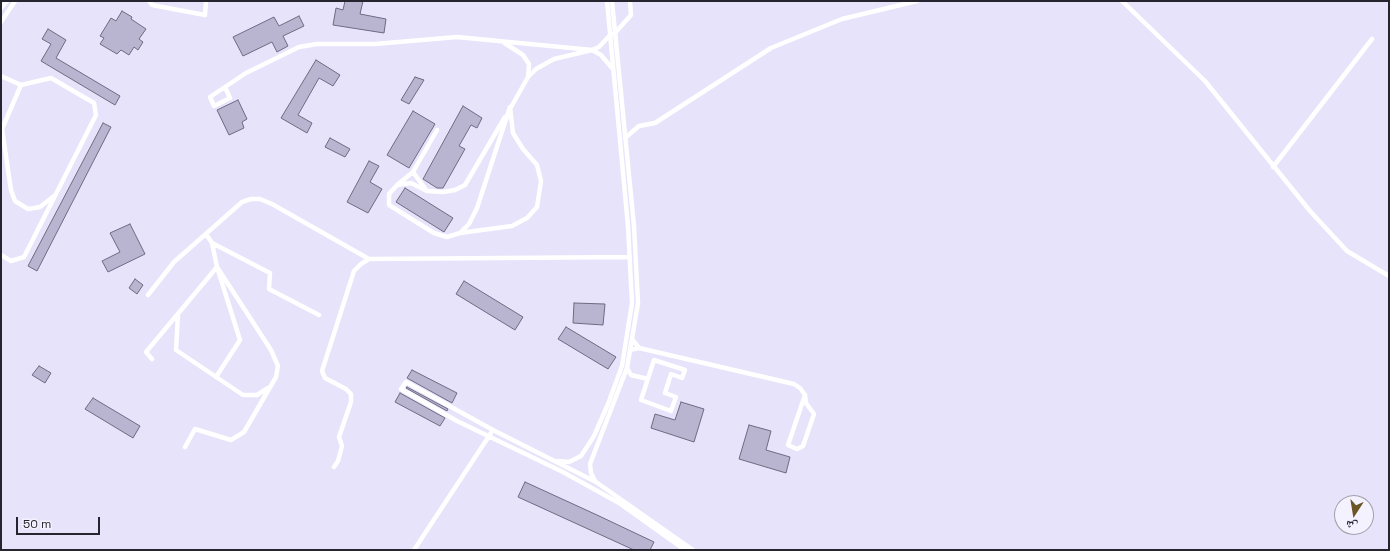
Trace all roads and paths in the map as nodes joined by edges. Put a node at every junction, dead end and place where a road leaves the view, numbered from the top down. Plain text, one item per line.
1 (7, 1) edge
2 (15, 1) edge
3 (149, 1) edge
4 (206, 1) edge
5 (607, 1) edge
6 (612, 1) edge
7 (630, 1) edge
8 (917, 1) edge
9 (1122, 1) edge
10 (1, 8) edge
11 (1, 22) edge
12 (612, 34) junction
13 (1372, 39) dead end
14 (501, 41) junction
15 (592, 50) junction
16 (613, 70) junction
17 (1, 76) edge
18 (528, 77) junction
19 (21, 85) junction
20 (225, 87) junction
21 (510, 108) junction
22 (437, 130) dead end
23 (2, 131) edge
24 (625, 138) junction
25 (1274, 167) junction
26 (413, 172) junction
27 (397, 184) junction
28 (427, 191) junction
29 (56, 194) junction
30 (460, 233) junction
31 (206, 234) junction
32 (212, 243) junction
33 (1, 256) edge
34 (630, 256) junction
35 (369, 259) junction
36 (217, 267) junction
37 (1389, 276) edge
38 (148, 295) dead end
39 (178, 315) junction
40 (319, 315) dead end
41 (632, 339) junction
42 (639, 348) junction
43 (630, 350) junction
44 (152, 359) dead end
45 (627, 368) junction
46 (631, 374) junction
47 (216, 377) junction
48 (623, 378) junction
49 (648, 379) junction
50 (269, 388) junction
51 (805, 395) junction
52 (493, 430) junction
53 (489, 435) junction
54 (185, 447) dead end
55 (557, 461) junction
56 (334, 467) dead end
57 (596, 482) junction
58 (414, 550) edge
59 (685, 550) edge
60 (694, 550) edge

1 - 10 lane
2 - 11 lane
3 - 4 lane
5 - 12 lane
6 - 12 lane
7 - 12 lane
8 - 24 lane
9 - 25 lane
12 - 15 lane
12 - 16 lane
12 - 24 lane
13 - 25 lane
14 - 15 lane
14 - 18 lane
14 - 20 lane
15 - 16 lane
15 - 18 lane
16 - 34 lane
17 - 19 lane
18 - 21 lane
19 - 23 lane
19 - 29 lane
20 - 20 lane
21 - 28 lane
21 - 30 lane
21 - 30 lane
22 - 26 lane
23 - 29 lane
24 - 41 lane
25 - 37 lane
26 - 27 lane
26 - 28 lane
27 - 28 lane
27 - 30 lane
29 - 33 lane
31 - 32 lane
31 - 35 lane
31 - 38 lane
32 - 36 lane
32 - 40 lane
34 - 35 lane
34 - 55 lane
35 - 56 lane
36 - 39 lane
36 - 47 lane
36 - 50 lane
39 - 44 lane
39 - 47 lane
41 - 42 lane
41 - 43 lane
42 - 43 lane
42 - 51 lane
43 - 45 lane
45 - 46 lane
45 - 48 lane
46 - 48 lane
46 - 49 lane
47 - 50 lane
48 - 57 lane
49 - 49 lane
50 - 54 lane
51 - 51 lane
52 - 53 lane
52 - 53 lane
52 - 55 lane
53 - 58 lane
53 - 59 lane
55 - 57 lane
57 - 60 lane

